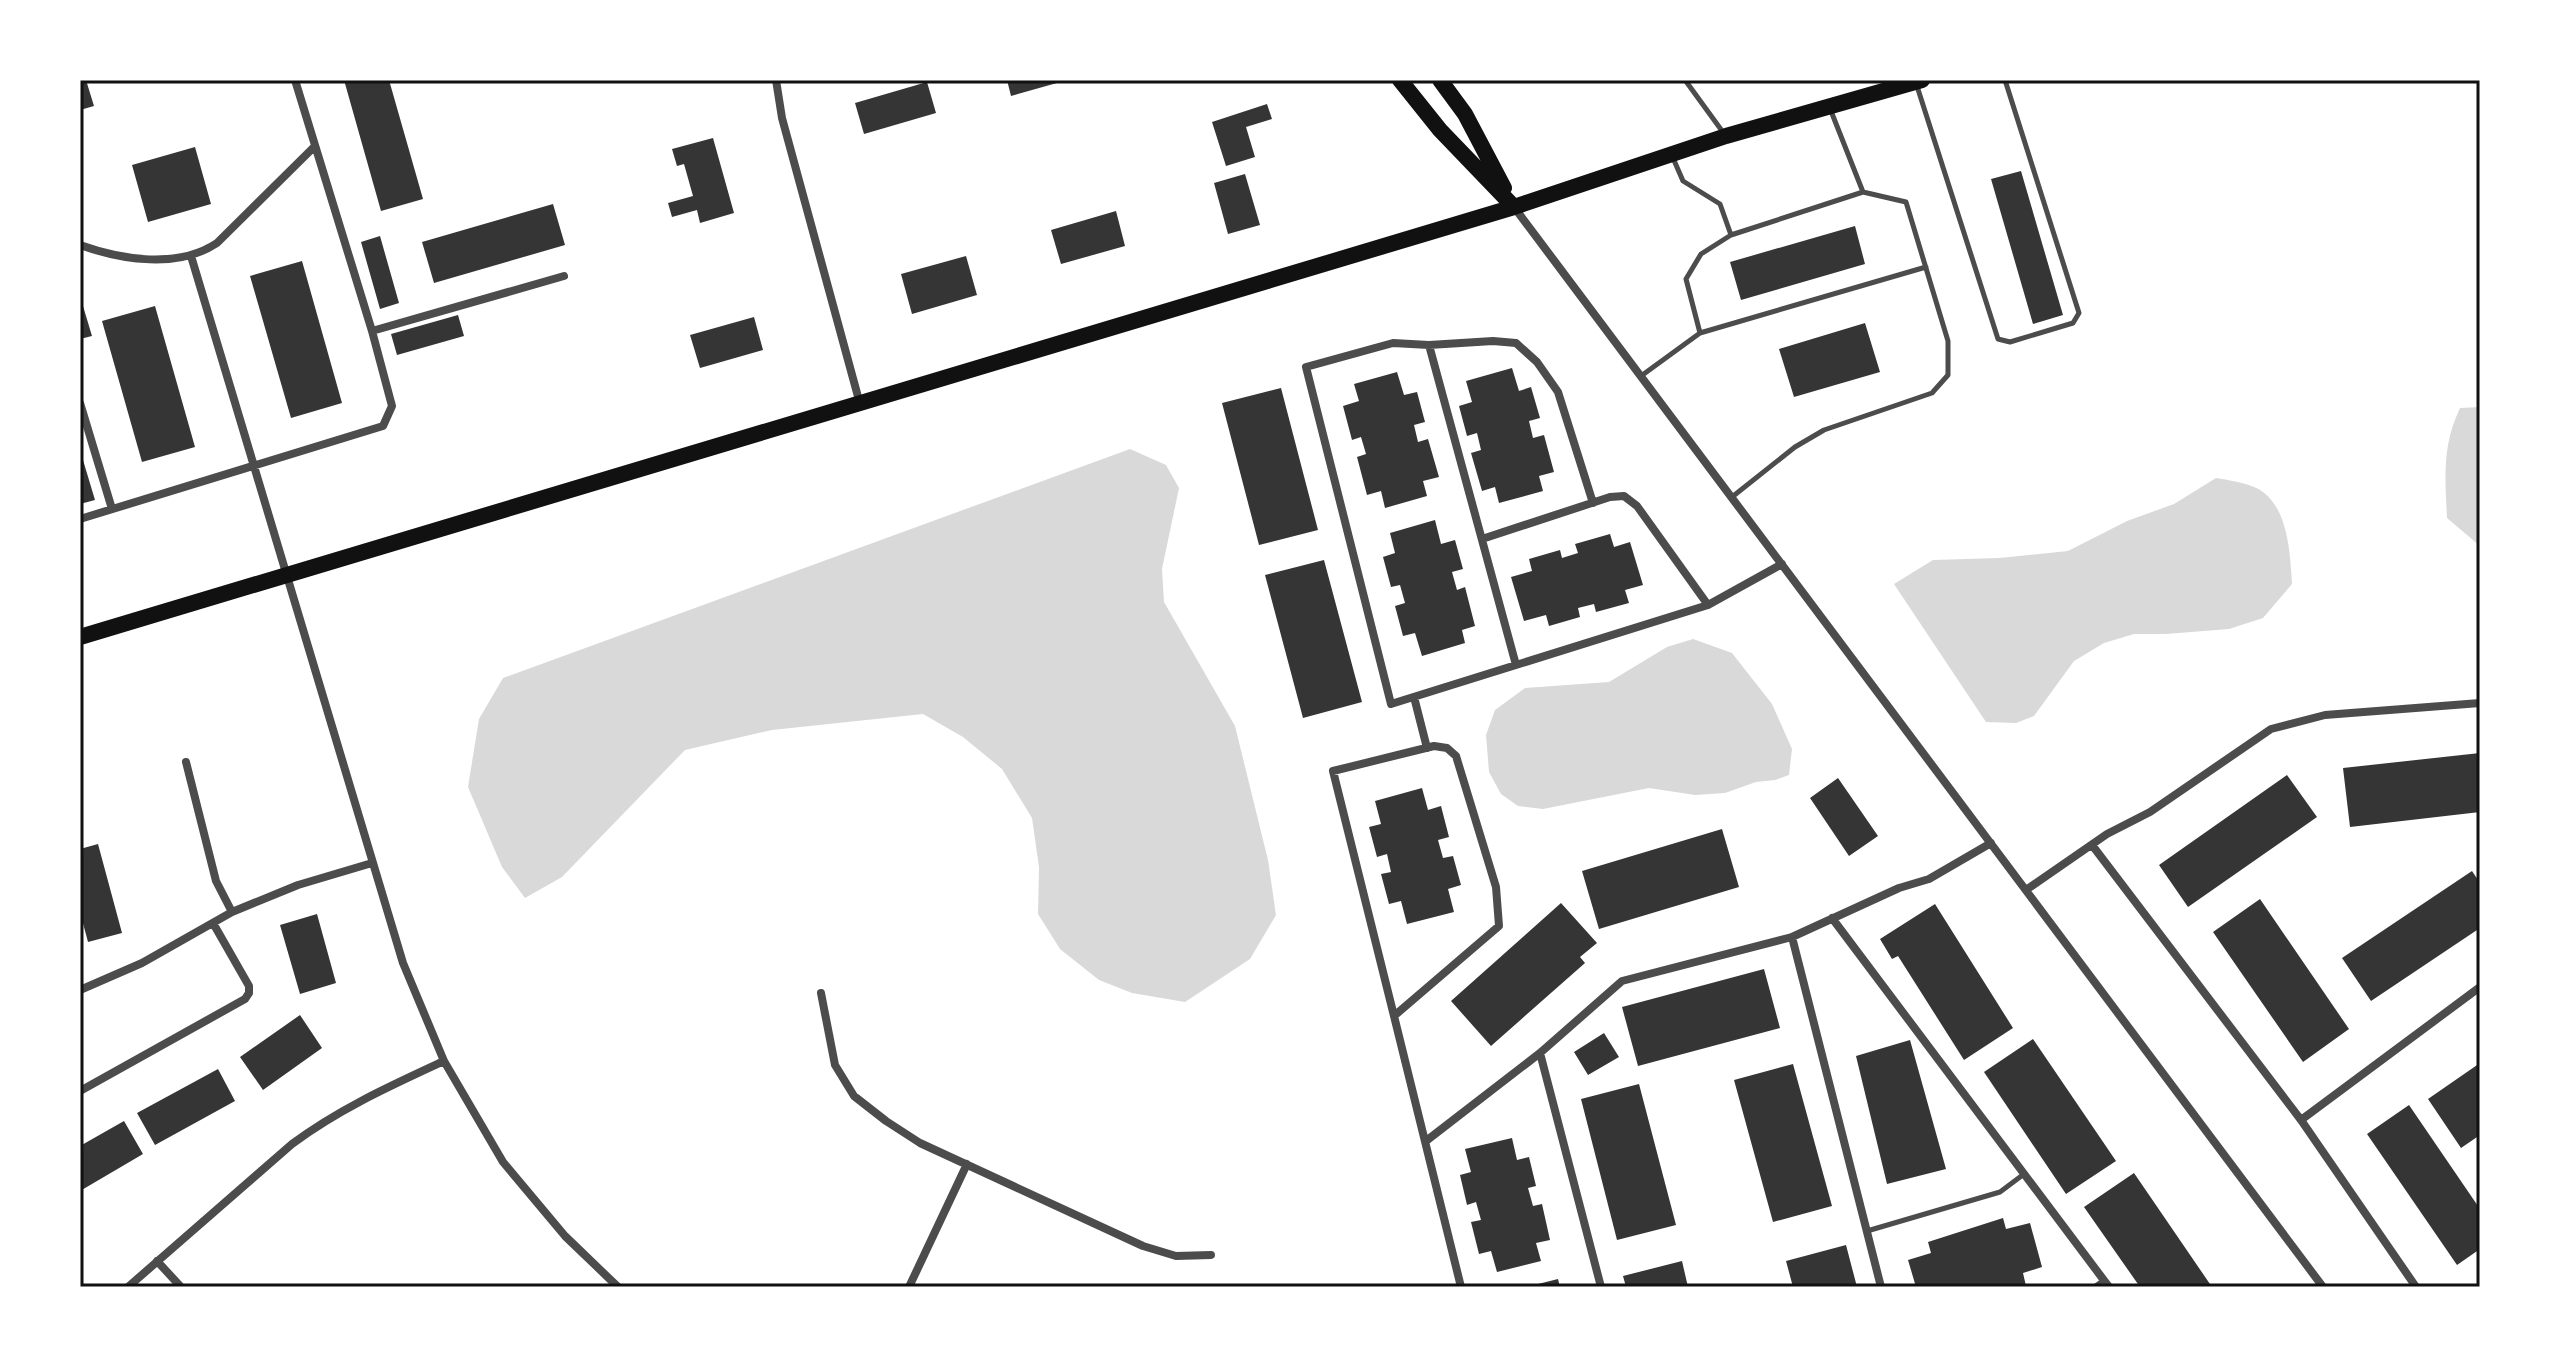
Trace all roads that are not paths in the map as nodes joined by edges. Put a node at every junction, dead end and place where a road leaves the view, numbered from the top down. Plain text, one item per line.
1 (295, 80) edge
2 (776, 80) edge
3 (1400, 80) edge
4 (1440, 80) edge
5 (1685, 80) edge
6 (2005, 80) edge
7 (1919, 81) edge
8 (1895, 84) edge
9 (1830, 106) junction
10 (1726, 136) junction
11 (315, 146) junction
12 (1672, 154) junction
13 (1863, 192) junction
14 (1514, 207) junction
15 (1731, 235) junction
16 (80, 245) edge
17 (191, 256) junction
18 (1926, 267) junction
19 (564, 276) dead end
20 (372, 331) junction
21 (1700, 333) junction
22 (1429, 345) junction
23 (1641, 376) junction
24 (80, 403) edge
25 (860, 404) junction
26 (256, 466) junction
27 (1732, 497) junction
28 (1593, 503) junction
29 (112, 509) junction
30 (80, 519) edge
31 (1482, 539) junction
32 (1782, 564) junction
33 (288, 576) junction
34 (1708, 605) junction
35 (80, 637) edge
36 (1516, 665) junction
37 (1414, 697) junction
38 (2480, 703) edge
39 (1427, 748) junction
40 (186, 762) dead end
41 (1991, 843) junction
42 (2092, 845) junction
43 (372, 863) junction
44 (2026, 890) junction
45 (232, 912) junction
46 (1832, 918) junction
47 (213, 923) junction
48 (1792, 937) junction
49 (2480, 987) edge
50 (80, 990) edge
51 (821, 993) dead end
52 (1394, 1016) junction
53 (1540, 1053) junction
54 (444, 1061) junction
55 (80, 1091) edge
56 (2301, 1120) junction
57 (1426, 1141) junction
58 (967, 1164) junction
59 (2024, 1174) junction
60 (1866, 1231) junction
61 (1211, 1255) dead end
62 (157, 1261) junction
63 (2106, 1284) edge
64 (128, 1287) edge
65 (181, 1287) edge
66 (618, 1287) edge
67 (909, 1287) edge
68 (1461, 1287) edge
69 (1601, 1287) edge
70 (1881, 1287) edge
71 (2094, 1287) edge
72 (2323, 1287) edge
73 (2416, 1287) edge

1 - 11 street
2 - 25 street
3 - 14 main road
4 - 14 main road
5 - 10 lane
6 - 7 lane
7 - 8 main road
8 - 9 main road
9 - 10 main road
9 - 13 lane
10 - 12 main road
11 - 17 street
11 - 20 street
12 - 14 main road
12 - 15 lane
13 - 15 lane
13 - 18 lane
14 - 23 street
14 - 25 main road
15 - 21 lane
16 - 17 street
17 - 26 street
18 - 21 lane
18 - 27 lane
19 - 20 street
20 - 26 street
21 - 23 lane
22 - 28 street
22 - 31 street
22 - 37 street
23 - 27 street
24 - 29 street
25 - 33 main road
26 - 29 street
26 - 33 street
27 - 32 street
28 - 31 street
28 - 34 street
29 - 30 street
31 - 36 street
32 - 34 street
32 - 41 street
33 - 35 main road
33 - 43 street
34 - 36 street
36 - 37 street
37 - 39 street
38 - 42 street
39 - 52 street
39 - 52 street
40 - 45 street
41 - 44 street
41 - 46 street
42 - 44 street
42 - 56 street
43 - 45 street
43 - 54 street
44 - 72 street
45 - 47 street
46 - 48 street
46 - 59 street
47 - 50 street
47 - 55 street
48 - 53 street
48 - 60 street
49 - 56 street
51 - 58 street
52 - 57 street
53 - 57 street
53 - 69 street
54 - 62 street
54 - 66 street
56 - 73 street
57 - 68 street
58 - 61 street
58 - 67 street
59 - 60 lane
59 - 63 street
60 - 70 street
62 - 64 street
62 - 65 street
63 - 71 lane

